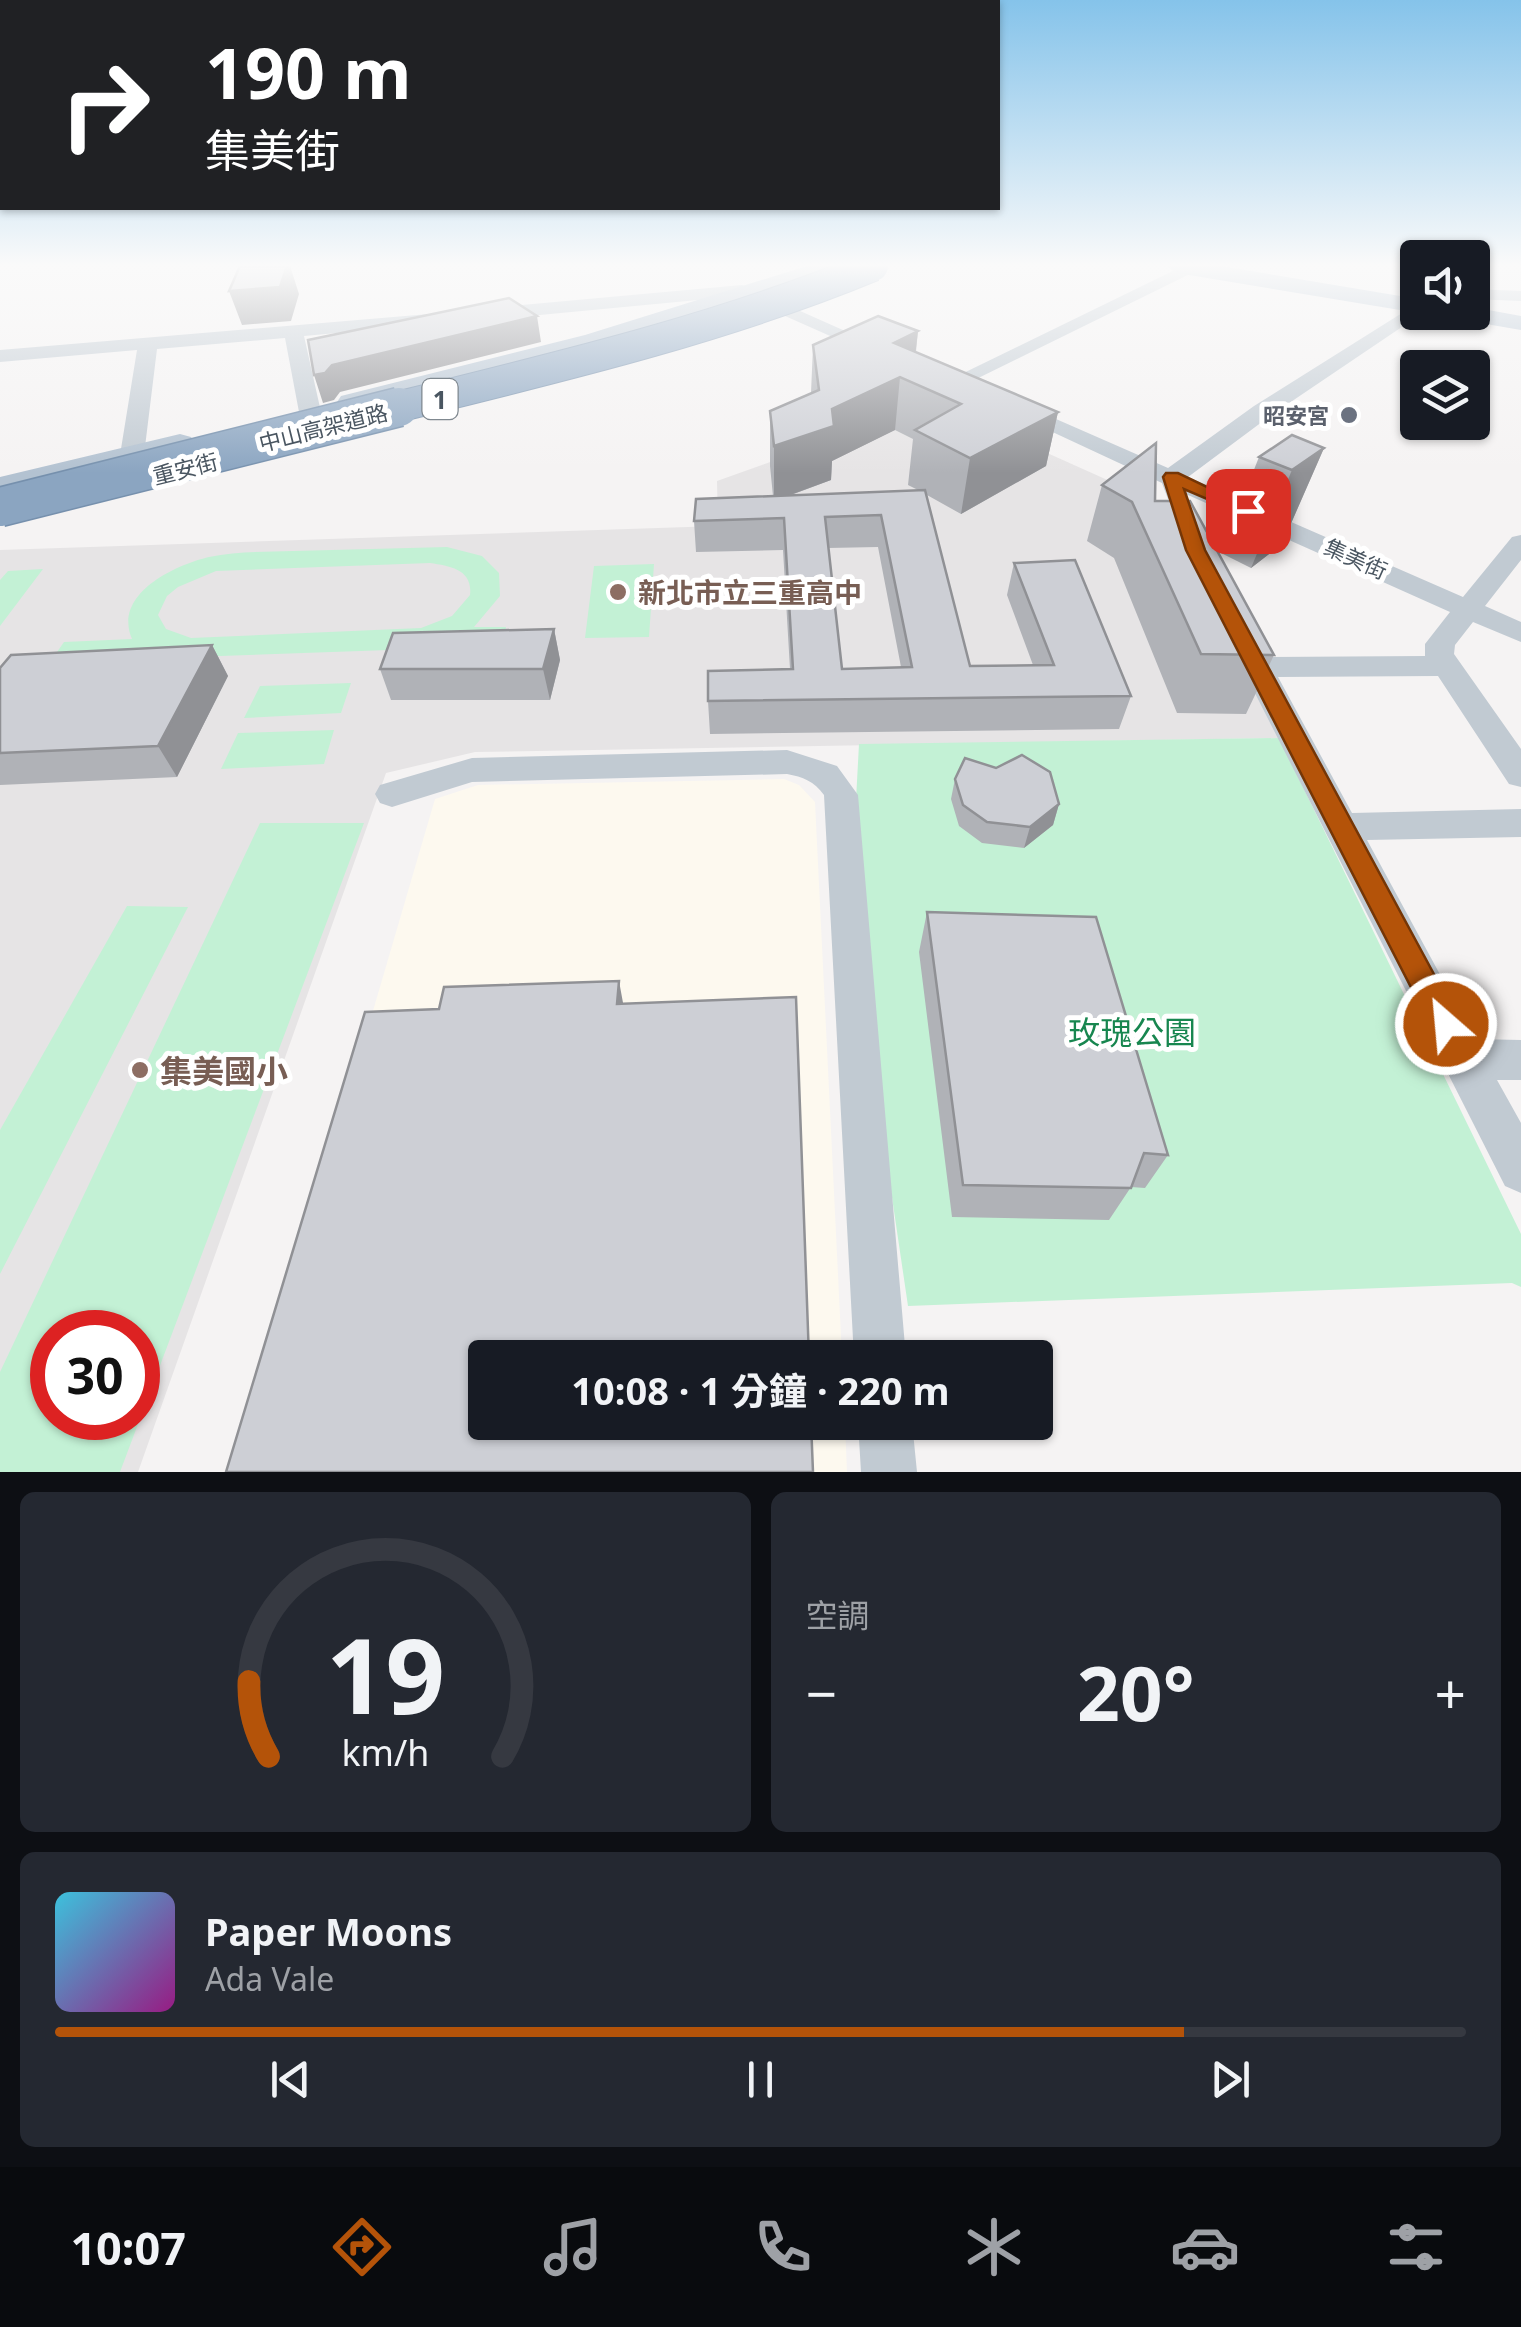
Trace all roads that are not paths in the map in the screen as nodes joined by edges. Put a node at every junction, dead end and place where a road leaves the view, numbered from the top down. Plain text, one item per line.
1 (249, 335) edge
2 (295, 335) edge
3 (612, 335) edge
4 (625, 335) edge
5 (662, 335) edge
6 (669, 335) edge
7 (864, 335) edge
8 (1042, 335) edge
9 (1378, 335) edge
10 (148, 343) junction
11 (0, 356) edge
12 (903, 361) edge
13 (307, 426) junction
14 (132, 454) junction
15 (1172, 477) junction
16 (0, 490) edge
17 (0, 511) edge
18 (1186, 522) edge
19 (1521, 543) edge
20 (1222, 600) edge
21 (1470, 609) junction
22 (1521, 633) edge
23 (1442, 666) junction
24 (1257, 667) junction
25 (1521, 774) edge
26 (392, 794) dead end
27 (1521, 823) edge
28 (1344, 827) junction
29 (1464, 1059) junction
30 (1521, 1060) edge
31 (1521, 1170) edge
32 (879, 1340) edge
33 (886, 1440) edge
34 (889, 1472) edge

1 - 10 street
2 - 13 street
3 - 13 main road, 重安街 / 1
4 - 16 highway, 中山高架道路 / 1
5 - 13 main road, 重安街 / 1
6 - 17 highway, 中山高架道路 / 1, bridge
7 - 12 street
8 - 15 street, 集美街
9 - 15 street
10 - 11 street
10 - 14 street
13 - 14 main road, 重安街 / 1
13 - 17 main road, 重安街 / 1
14 - 16 main road, 重安街 / 1
15 - 18 street
15 - 21 street, 集美街
19 - 21 street
20 - 24 street
21 - 22 street, 集美街
21 - 23 street
23 - 24 street
23 - 25 street
24 - 28 street
26 - 32 street
27 - 28 street
28 - 29 street
29 - 30 street
29 - 31 street
33 - 34 street

